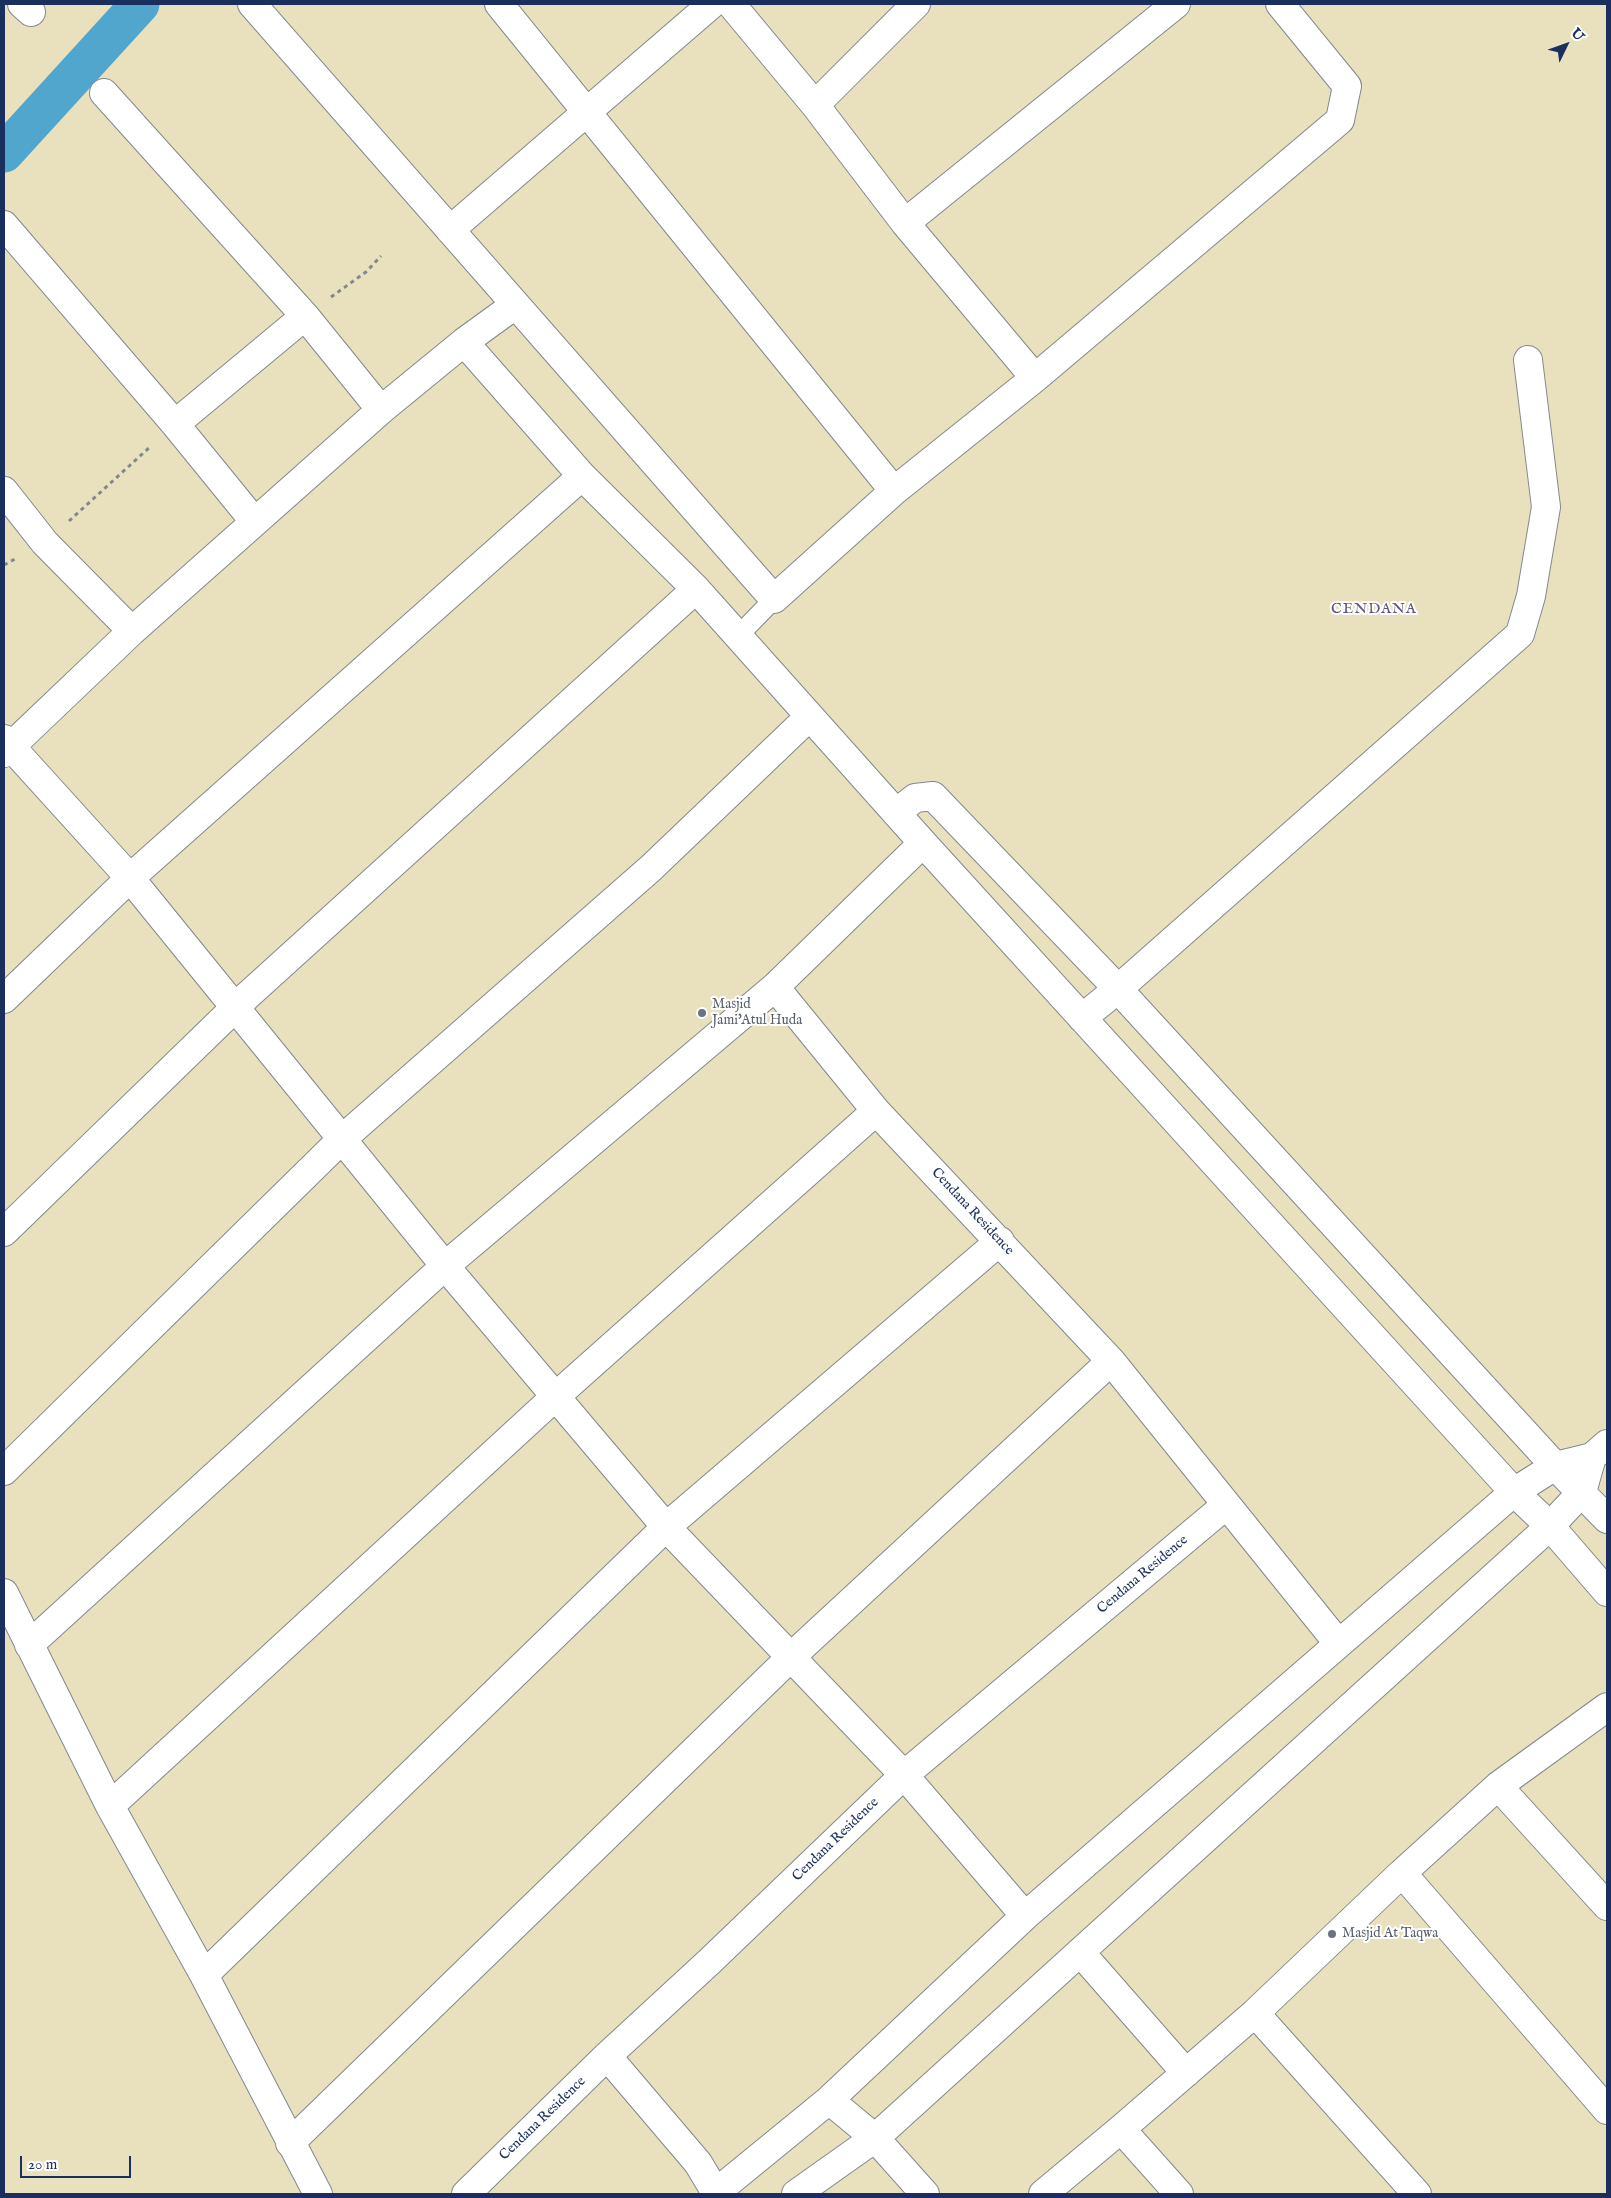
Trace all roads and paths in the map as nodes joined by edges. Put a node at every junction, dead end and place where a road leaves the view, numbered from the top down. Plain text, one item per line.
1 (252, 4) edge
2 (498, 4) edge
3 (712, 4) edge
4 (731, 4) edge
5 (916, 4) edge
6 (1176, 4) edge
7 (1280, 4) edge
8 (104, 93) dead end
9 (815, 105) junction
10 (587, 111) junction
11 (904, 223) junction
12 (4, 225) edge
13 (450, 230) junction
14 (381, 256) dead end
15 (515, 305) junction
16 (305, 316) junction
17 (464, 342) junction
18 (1528, 360) dead end
19 (1035, 378) junction
20 (381, 410) junction
21 (175, 424) junction
22 (582, 476) junction
23 (4, 491) edge
24 (894, 491) junction
25 (254, 521) junction
26 (45, 543) junction
27 (4, 565) edge
28 (696, 589) junction
29 (774, 600) junction
30 (132, 631) junction
31 (738, 636) junction
32 (809, 717) junction
33 (6, 746) edge
34 (896, 813) junction
35 (923, 843) junction
36 (130, 878) junction
37 (775, 987) junction
38 (1118, 989) junction
39 (4, 999) edge
40 (236, 1007) junction
41 (1082, 1018) junction
42 (876, 1111) junction
43 (342, 1139) junction
44 (4, 1232) edge
45 (1000, 1241) junction
46 (445, 1266) junction
47 (1111, 1362) junction
48 (555, 1397) junction
49 (1600, 1450) edge
50 (1555, 1466) junction
51 (4, 1471) edge
52 (1514, 1492) junction
53 (1582, 1492) junction
54 (1226, 1506) junction
55 (1607, 1519) edge
56 (1550, 1526) junction
57 (666, 1527) junction
58 (1607, 1592) edge
59 (4, 1593) edge
60 (1338, 1643) junction
61 (28, 1645) junction
62 (792, 1656) junction
63 (1607, 1707) edge
64 (904, 1775) junction
65 (1498, 1786) junction
66 (110, 1806) junction
67 (1402, 1873) junction
68 (1607, 1906) edge
69 (1025, 1916) junction
70 (1080, 1952) junction
71 (204, 1975) junction
72 (1254, 2013) junction
73 (607, 2056) junction
74 (1186, 2072) junction
75 (829, 2100) junction
76 (1607, 2110) edge
77 (1121, 2129) junction
78 (875, 2138) junction
79 (290, 2143) junction
80 (318, 2194) edge
81 (466, 2194) edge
82 (715, 2194) edge
83 (796, 2194) edge
84 (925, 2194) edge
85 (1043, 2194) edge
86 (1179, 2194) edge
87 (1417, 2194) edge

1 - 13 street
2 - 10 street
3 - 10 street
4 - 9 street
5 - 9 street
6 - 11 street
7 - 19 street
8 - 16 street
9 - 11 street
10 - 13 street
10 - 24 street
11 - 19 street
12 - 21 street
13 - 15 street
14 - 16 path
15 - 17 street
15 - 29 street
16 - 20 street
16 - 21 street
17 - 20 street
17 - 22 street
18 - 38 street
19 - 24 street
20 - 25 street
21 - 25 street
21 - 26 path
22 - 28 street
22 - 36 street
23 - 26 street
24 - 29 street
25 - 30 street
26 - 27 path
26 - 30 street
28 - 31 street
28 - 40 street
29 - 31 lane
30 - 33 street
31 - 32 street
32 - 34 street
32 - 43 street
33 - 36 street
34 - 35 street
34 - 38 street
35 - 37 street
35 - 41 street
36 - 39 street
36 - 40 street
37 - 42 street, Cendana Residence
37 - 46 street
38 - 41 street
38 - 50 street
40 - 43 street
40 - 44 street
41 - 52 street
42 - 45 street, Cendana Residence
42 - 48 street
43 - 46 street
43 - 51 street
45 - 47 street, Cendana Residence
45 - 57 street
46 - 48 street
46 - 61 street
47 - 54 street, Cendana Residence
47 - 62 street
48 - 57 street
48 - 66 street
49 - 50 street
49 - 53 street
50 - 52 street
50 - 53 street
52 - 56 street
52 - 60 street
53 - 55 street
53 - 56 street
54 - 60 street, Cendana Residence
54 - 64 street, Cendana Residence
56 - 58 street
56 - 70 street
57 - 62 street
57 - 71 street
59 - 61 street
60 - 69 street
61 - 66 street
62 - 64 street
62 - 79 street
63 - 65 street
64 - 69 street
64 - 73 street, Cendana Residence
65 - 67 street
65 - 68 street
66 - 71 street
67 - 72 street
67 - 76 street
69 - 75 street
70 - 74 street
70 - 78 street
71 - 79 street
72 - 74 street
72 - 87 street
73 - 81 street, Cendana Residence
73 - 82 street
74 - 77 street
75 - 78 street
75 - 82 street
77 - 85 street
77 - 86 street
78 - 83 street
78 - 84 street
79 - 80 street

